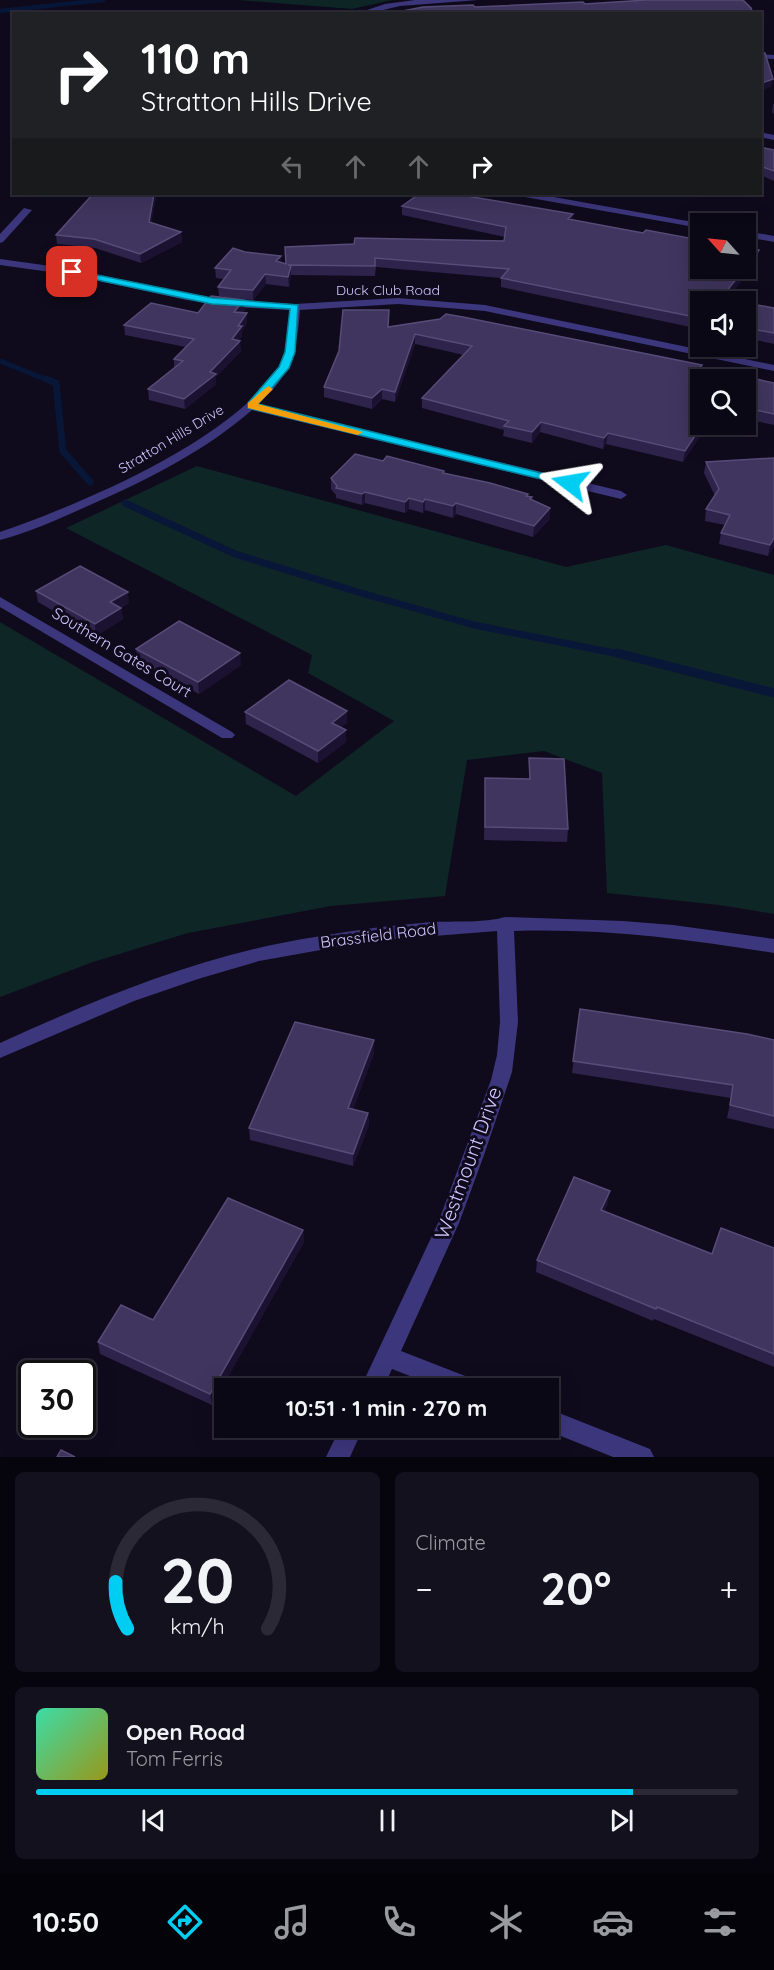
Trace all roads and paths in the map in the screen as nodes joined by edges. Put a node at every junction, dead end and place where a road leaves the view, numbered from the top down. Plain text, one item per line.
1 (475, 0) edge
2 (362, 12) edge
3 (531, 195) edge
4 (27, 210) dead end
5 (690, 223) edge
6 (756, 236) edge
7 (774, 239) edge
8 (0, 240) edge
9 (0, 262) edge
10 (295, 307) junction
11 (774, 368) edge
12 (251, 406) junction
13 (621, 495) dead end
14 (0, 536) edge
15 (0, 601) edge
16 (227, 735) dead end
17 (505, 923) junction
18 (774, 946) edge
19 (0, 1052) edge
20 (387, 1356) junction
21 (376, 1378) edge
22 (442, 1378) edge
23 (559, 1424) edge
24 (347, 1438) edge
25 (338, 1457) edge
26 (642, 1457) edge

1 - 2 street
3 - 5 street
4 - 8 street
6 - 7 street
9 - 10 street, Duck Club Road
10 - 11 street, Duck Club Road
10 - 12 street, Stratton Hills Drive
12 - 13 street
12 - 14 street, Stratton Hills Drive
15 - 16 street, Southern Gates Court
17 - 18 street, Brassfield Road
17 - 19 street, Brassfield Road
17 - 20 street, Westmount Drive
20 - 21 street, Westmount Drive
20 - 22 street
23 - 26 street
24 - 25 street

